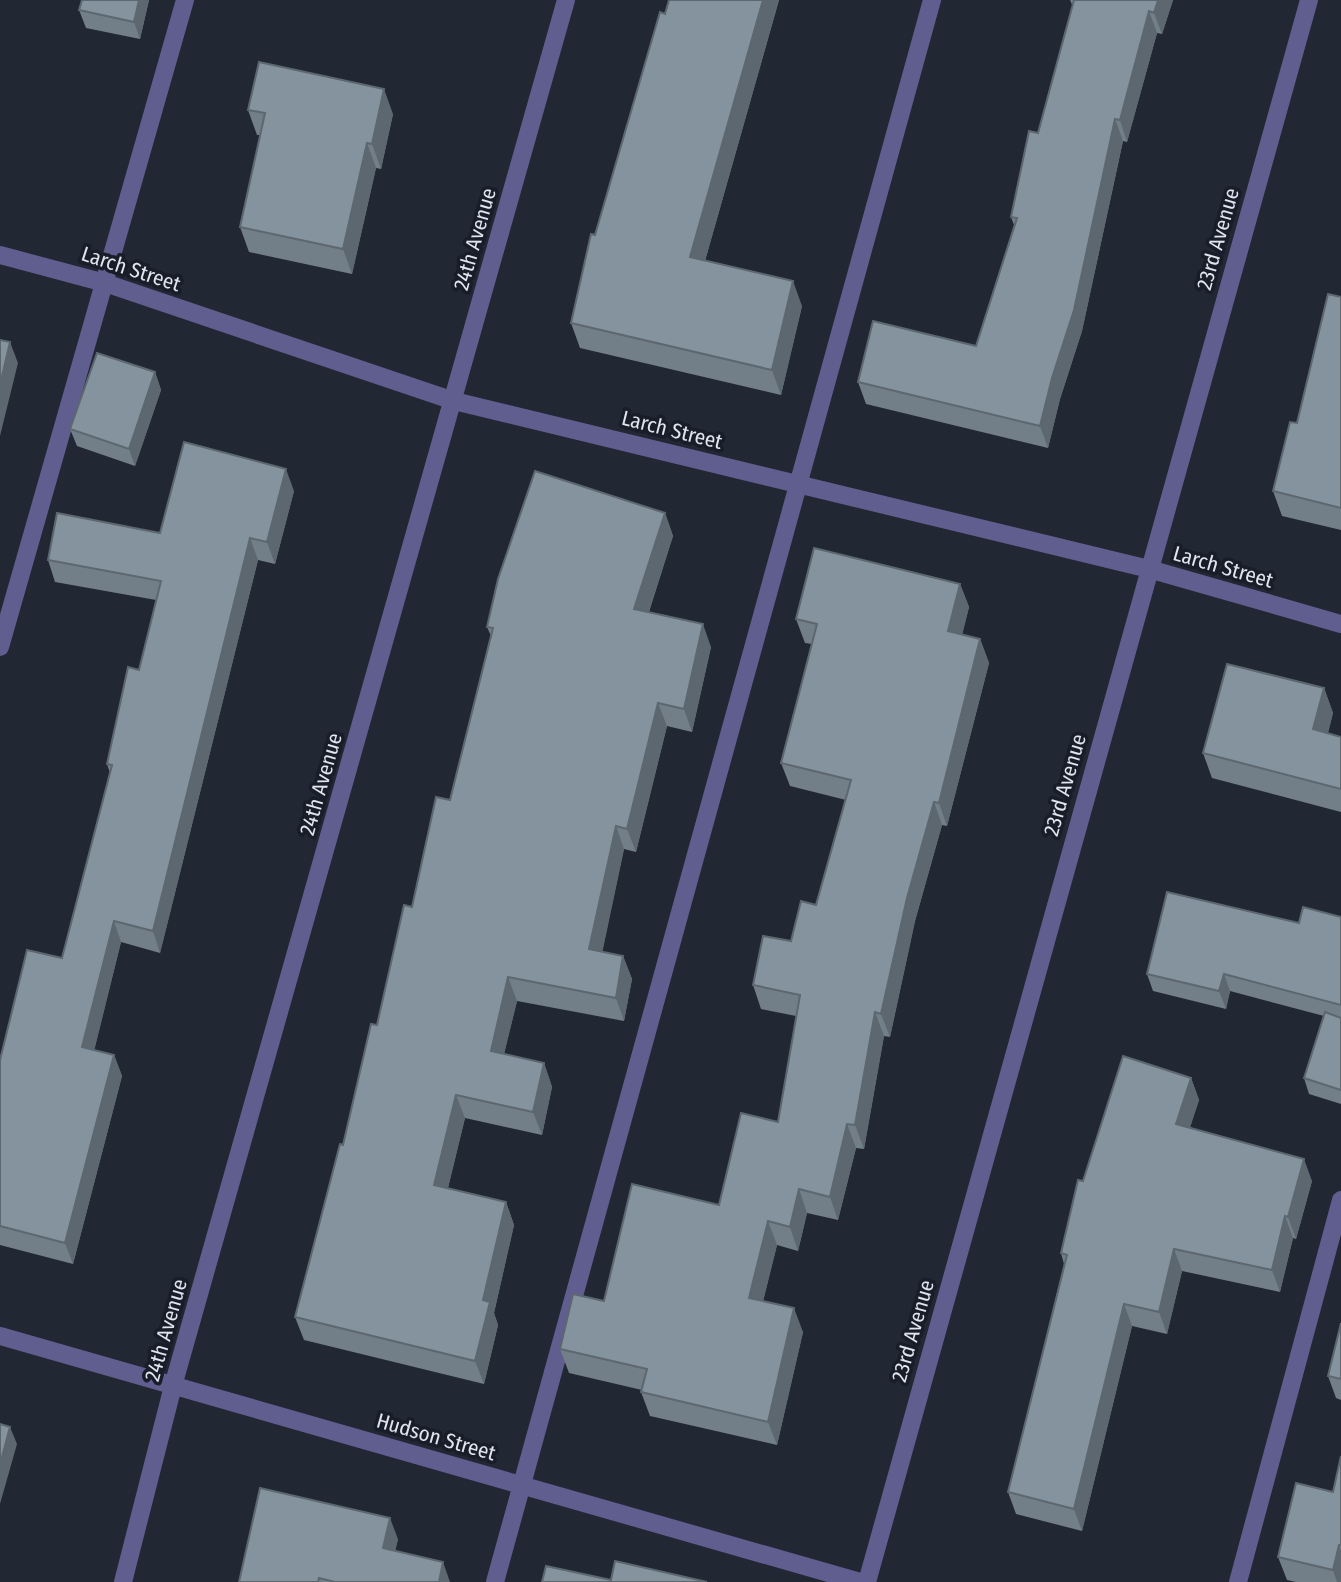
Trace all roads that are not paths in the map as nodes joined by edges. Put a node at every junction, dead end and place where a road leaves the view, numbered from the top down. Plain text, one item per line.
1 (184, 0) edge
2 (566, 0) edge
3 (932, 0) edge
4 (1309, 0) edge
5 (0, 254) edge
6 (105, 283) junction
7 (454, 401) junction
8 (798, 484) junction
9 (1149, 569) junction
10 (1341, 624) edge
11 (0, 647) edge
12 (1341, 1200) edge
13 (0, 1336) edge
14 (173, 1386) junction
15 (523, 1485) junction
16 (123, 1582) edge
17 (495, 1582) edge
18 (860, 1582) edge
19 (867, 1582) edge
20 (1238, 1582) edge

1 - 6 street
2 - 7 street, 24th Avenue
3 - 8 street
4 - 9 street, 23rd Avenue
5 - 6 street, Larch Street
6 - 7 street, Larch Street
6 - 11 street
7 - 8 street, Larch Street
7 - 14 street, 24th Avenue
8 - 9 street, Larch Street
8 - 15 street
9 - 10 street, Larch Street
9 - 19 street, 23rd Avenue
12 - 20 street
13 - 14 street, Hudson Street
14 - 15 street, Hudson Street
14 - 16 street, 24th Avenue
15 - 17 street
15 - 18 street, Hudson Street

